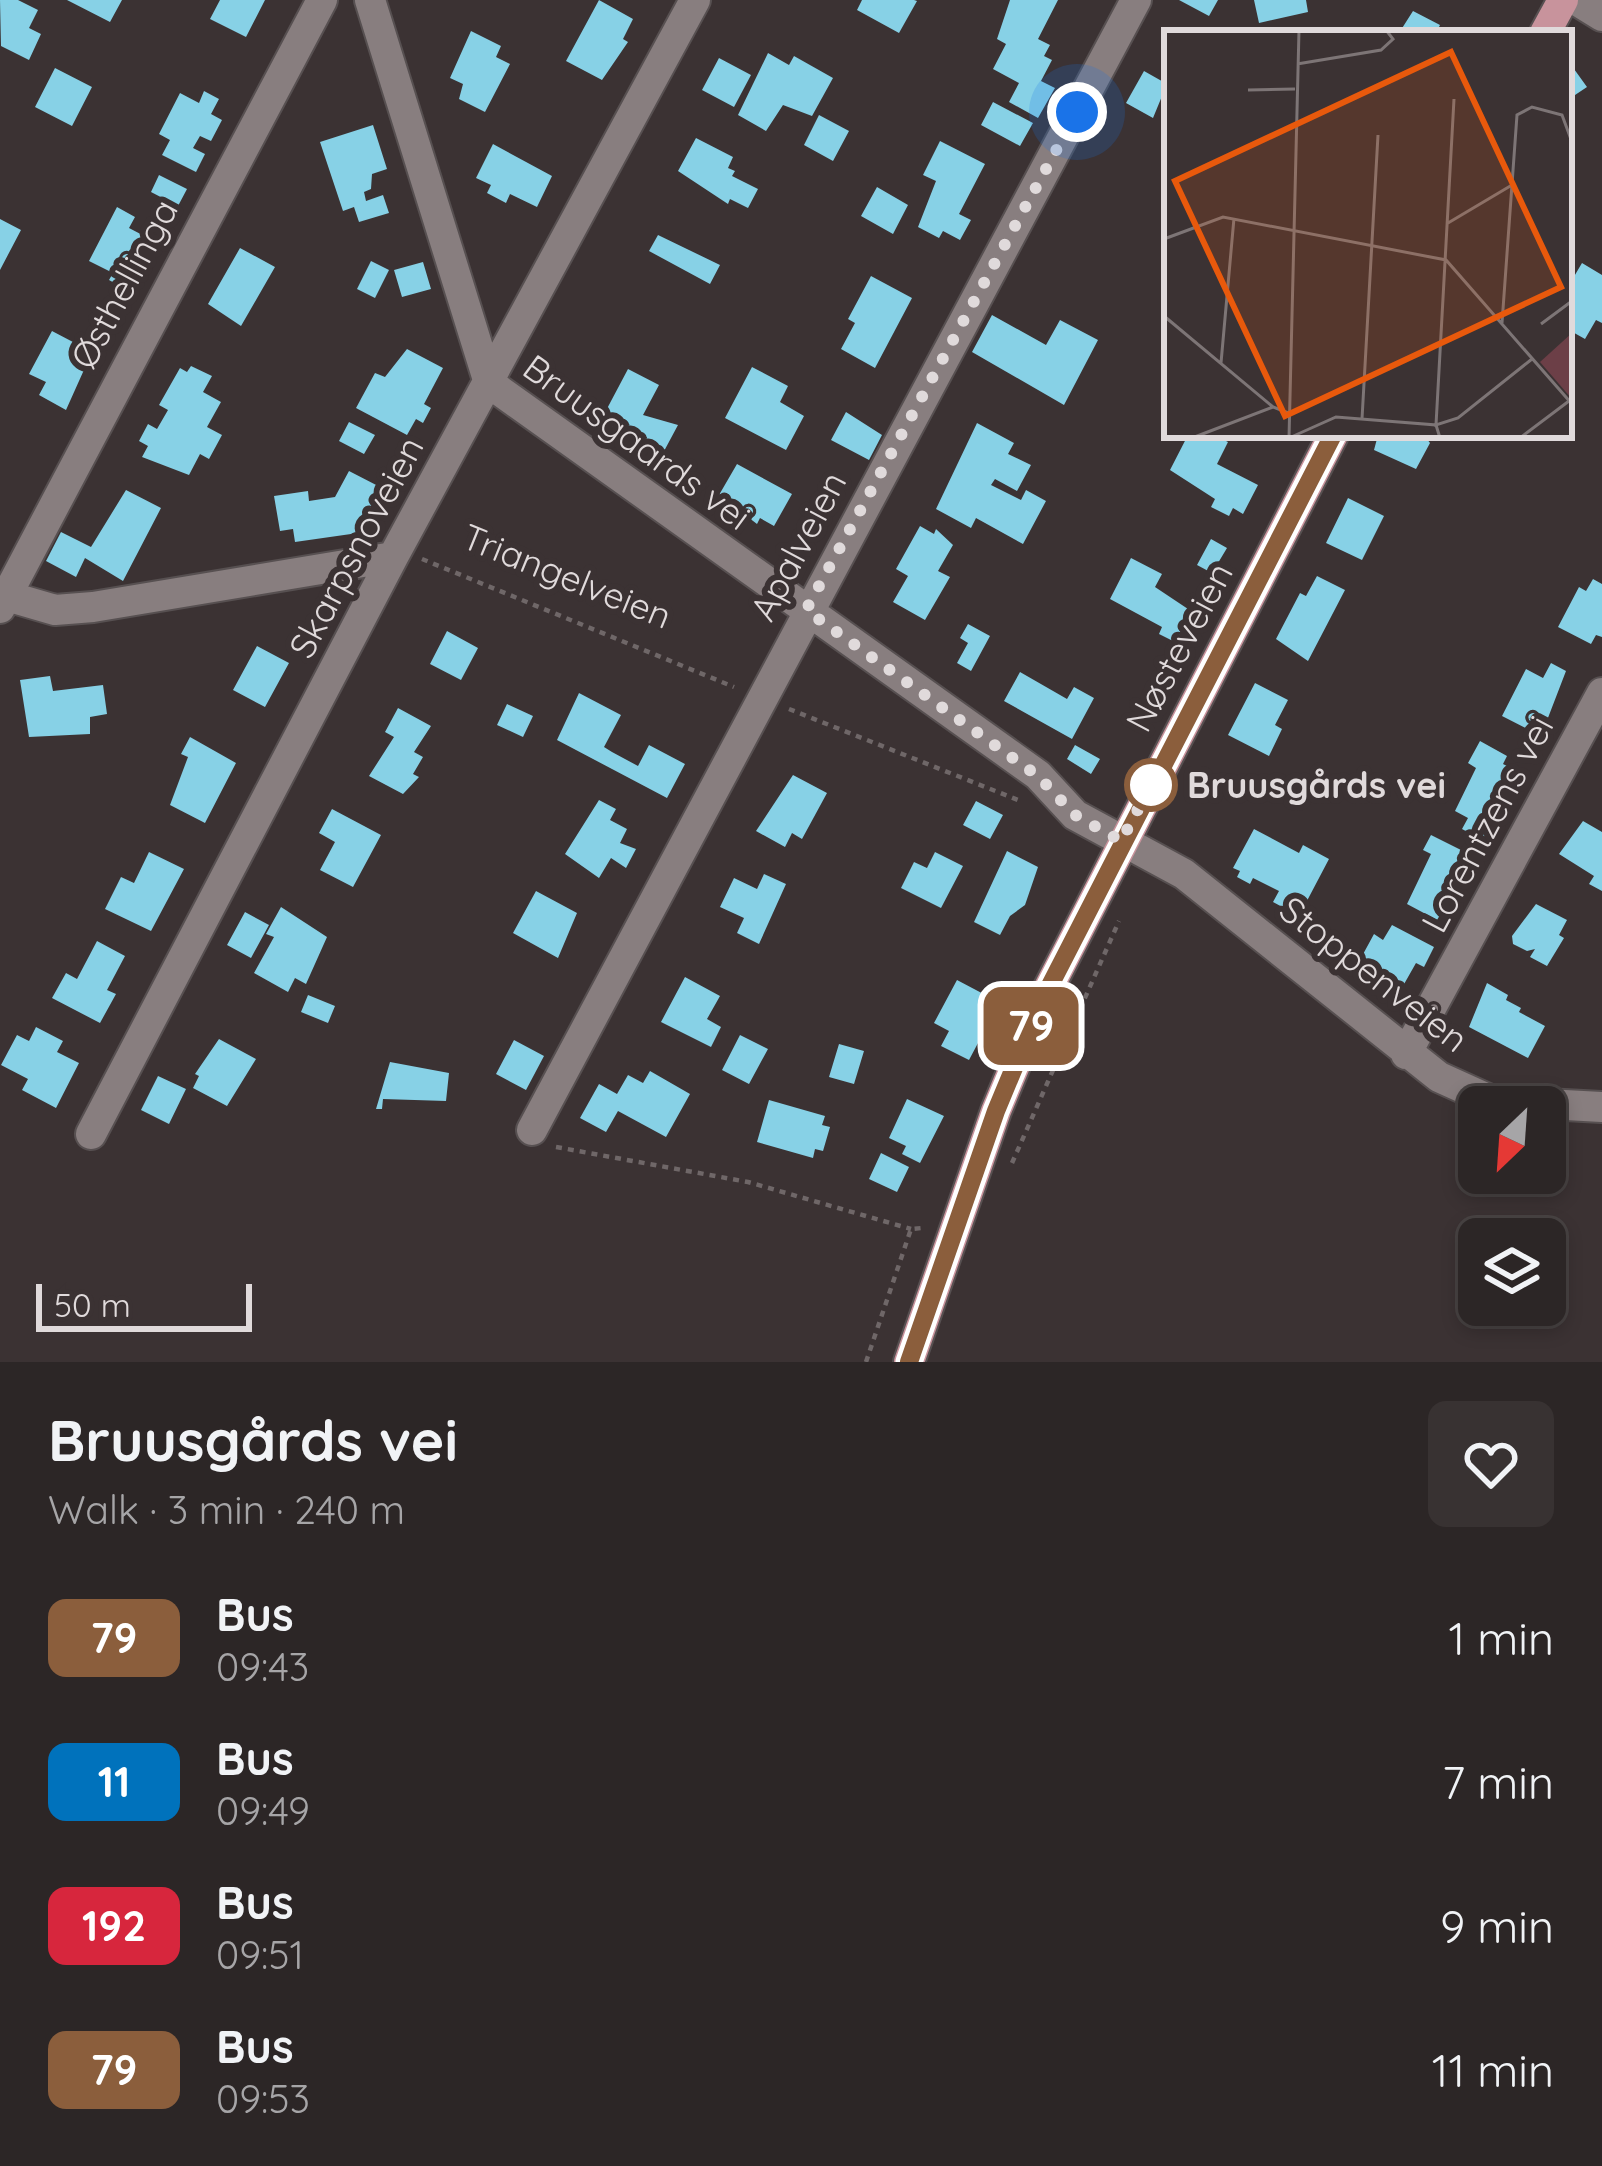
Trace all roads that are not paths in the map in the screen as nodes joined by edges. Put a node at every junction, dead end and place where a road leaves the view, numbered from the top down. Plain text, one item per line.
1 (322, 0) edge
2 (370, 0) edge
3 (695, 0) edge
4 (1136, 0) edge
5 (1563, 0) edge
6 (1576, 0) edge
7 (1602, 16) edge
8 (1547, 30) edge
9 (489, 383) junction
10 (1331, 438) edge
11 (393, 557) junction
12 (3, 602) edge
13 (806, 610) junction
14 (1602, 693) edge
15 (1121, 841) junction
16 (1406, 1054) junction
17 (1602, 1106) edge
18 (532, 1130) road end
19 (91, 1134) dead end
20 (909, 1362) edge

1 - 12 street, Østhellinga
2 - 9 street, Bruusgaards vei
3 - 9 street, Skarpsnoveien
4 - 13 street, Apalveien
5 - 8 main road
6 - 7 street
9 - 11 street, Skarpsnoveien
9 - 13 street, Bruusgaards vei
10 - 15 main road, Nøsteveien
11 - 12 street
11 - 19 street, Skarpsnoveien
13 - 15 street, Bruusgaards vei
13 - 18 street, Apalveien
14 - 16 street, Lorentzens vei
15 - 16 street, Stoppenveien
15 - 20 main road, Nøsteveien
16 - 17 street, Stoppenveien

